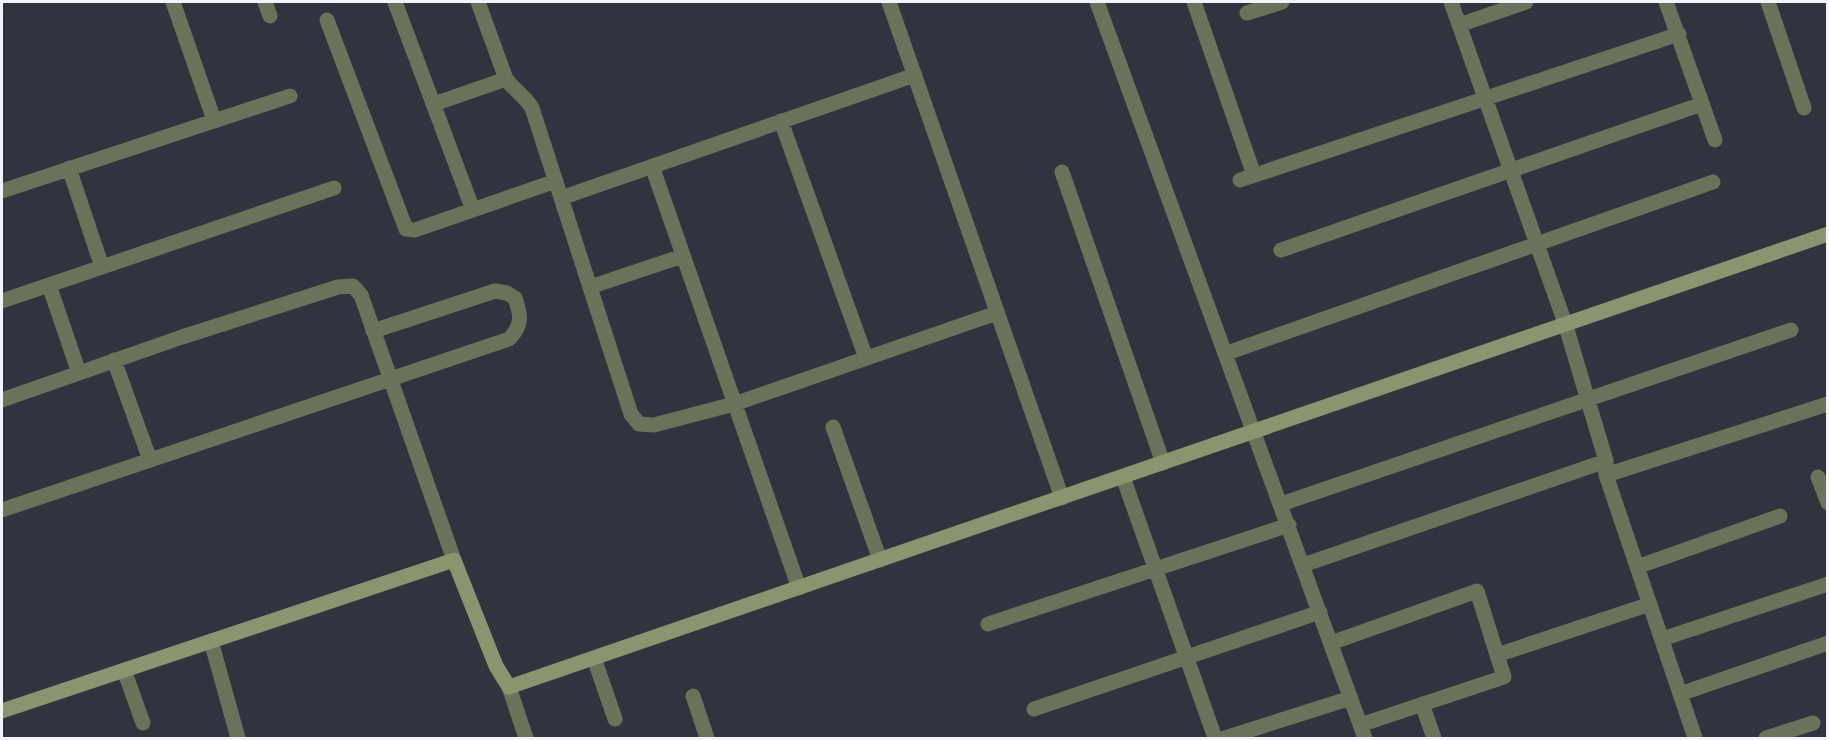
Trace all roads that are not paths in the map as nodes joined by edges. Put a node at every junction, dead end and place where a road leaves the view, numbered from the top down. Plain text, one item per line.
1 (173, 2) edge
2 (265, 2) edge
3 (395, 2) edge
4 (478, 2) edge
5 (889, 2) edge
6 (1097, 2) edge
7 (1194, 2) edge
8 (1282, 2) edge
9 (1451, 2) edge
10 (1526, 2) edge
11 (1767, 2) edge
12 (1670, 3) edge
13 (1247, 13) dead end
14 (270, 16) dead end
15 (327, 20) dead end
16 (1460, 24) junction
17 (1679, 34) junction
18 (915, 75) junction
19 (506, 79) junction
20 (290, 96) dead end
21 (1485, 97) junction
22 (434, 104) junction
23 (1702, 104) junction
24 (1804, 108) dead end
25 (214, 120) junction
26 (782, 121) junction
27 (1715, 140) dead end
28 (652, 166) junction
29 (69, 168) junction
30 (1511, 171) junction
31 (1062, 172) dead end
32 (556, 181) junction
33 (1713, 182) dead end
34 (334, 188) dead end
35 (2, 191) edge
36 (561, 198) junction
37 (473, 210) junction
38 (1827, 234) edge
39 (1537, 245) junction
40 (1281, 250) dead end
41 (683, 256) junction
42 (102, 267) junction
43 (49, 285) junction
44 (590, 287) junction
45 (2, 301) edge
46 (998, 313) junction
47 (1565, 323) junction
48 (1791, 330) dead end
49 (373, 331) junction
50 (1227, 353) junction
51 (866, 358) junction
52 (114, 360) junction
53 (79, 373) junction
54 (390, 378) junction
55 (2, 400) edge
56 (1588, 401) junction
57 (734, 404) junction
58 (1827, 404) edge
59 (833, 427) dead end
60 (1256, 432) junction
61 (150, 460) junction
62 (1163, 463) junction
63 (1606, 468) junction
64 (1123, 477) junction
65 (1818, 477) dead end
66 (1062, 498) junction
67 (1827, 503) edge
68 (1281, 504) junction
69 (2, 510) edge
70 (1780, 516) dead end
71 (1289, 525) junction
72 (454, 560) junction
73 (880, 560) junction
74 (1303, 565) junction
75 (1637, 567) junction
76 (1155, 569) junction
77 (1827, 584) edge
78 (799, 588) junction
79 (1650, 604) junction
80 (1320, 612) junction
81 (988, 624) dead end
82 (1662, 639) junction
83 (211, 641) junction
84 (1331, 643) junction
85 (1827, 643) edge
86 (1497, 655) junction
87 (1186, 657) junction
88 (594, 658) junction
89 (124, 670) junction
90 (509, 687) junction
91 (1680, 694) junction
92 (693, 696) dead end
93 (1351, 698) junction
94 (1422, 704) junction
95 (1034, 709) dead end
96 (2, 711) edge
97 (615, 718) dead end
98 (143, 723) dead end
99 (1813, 723) dead end
100 (1363, 732) edge
101 (238, 738) edge
102 (526, 738) edge
103 (707, 738) edge
104 (1215, 738) edge
105 (1225, 738) edge
106 (1434, 738) edge
107 (1695, 738) edge
108 (1766, 738) edge

1 - 25 street
2 - 14 street
3 - 22 street
4 - 19 street
5 - 18 street
6 - 50 street
7 - 21 street
8 - 13 street
9 - 16 street
10 - 16 street
11 - 24 street
12 - 17 street
15 - 37 street
16 - 21 street
17 - 21 street
17 - 23 street
18 - 26 street
18 - 46 street
19 - 22 street
19 - 32 street
20 - 25 street
21 - 30 street
22 - 37 street
23 - 27 street
23 - 30 street
25 - 29 street
26 - 28 street
26 - 51 street
28 - 36 street
28 - 41 street
29 - 35 street
29 - 42 street
30 - 39 street
30 - 40 street
31 - 62 street
32 - 36 street
32 - 37 street
33 - 39 street
34 - 42 street
36 - 44 street
38 - 47 street
39 - 47 street
39 - 50 street
41 - 44 street
41 - 57 street
42 - 43 street
43 - 45 street
43 - 53 street
44 - 57 street
46 - 51 street
46 - 66 street
47 - 56 street
47 - 60 street
48 - 56 street
49 - 52 street
49 - 54 street
49 - 54 street
50 - 60 street
51 - 57 street
52 - 53 street
52 - 61 street
53 - 55 street
54 - 61 street
54 - 72 street
56 - 63 street
56 - 68 street
57 - 78 street
58 - 63 street
59 - 73 street
60 - 62 street
60 - 68 street
61 - 69 street
62 - 64 street
63 - 74 street
63 - 75 street
64 - 66 street
64 - 76 street
65 - 67 street
66 - 73 street
68 - 71 street
70 - 75 street
71 - 74 street
71 - 76 street
72 - 83 street
72 - 90 street
73 - 78 street
74 - 80 street
75 - 79 street
76 - 81 street
76 - 87 street
77 - 82 street
78 - 88 street
79 - 82 street
79 - 86 street
80 - 84 street
80 - 87 street
82 - 91 street
83 - 89 street
83 - 101 street
84 - 86 street
84 - 93 street
85 - 91 street
86 - 94 street
87 - 95 street
87 - 104 street
88 - 90 street
88 - 97 street
89 - 96 street
89 - 98 street
90 - 102 street
91 - 107 street
92 - 103 street
93 - 100 street
93 - 105 street
94 - 100 street
94 - 106 street
99 - 108 street

